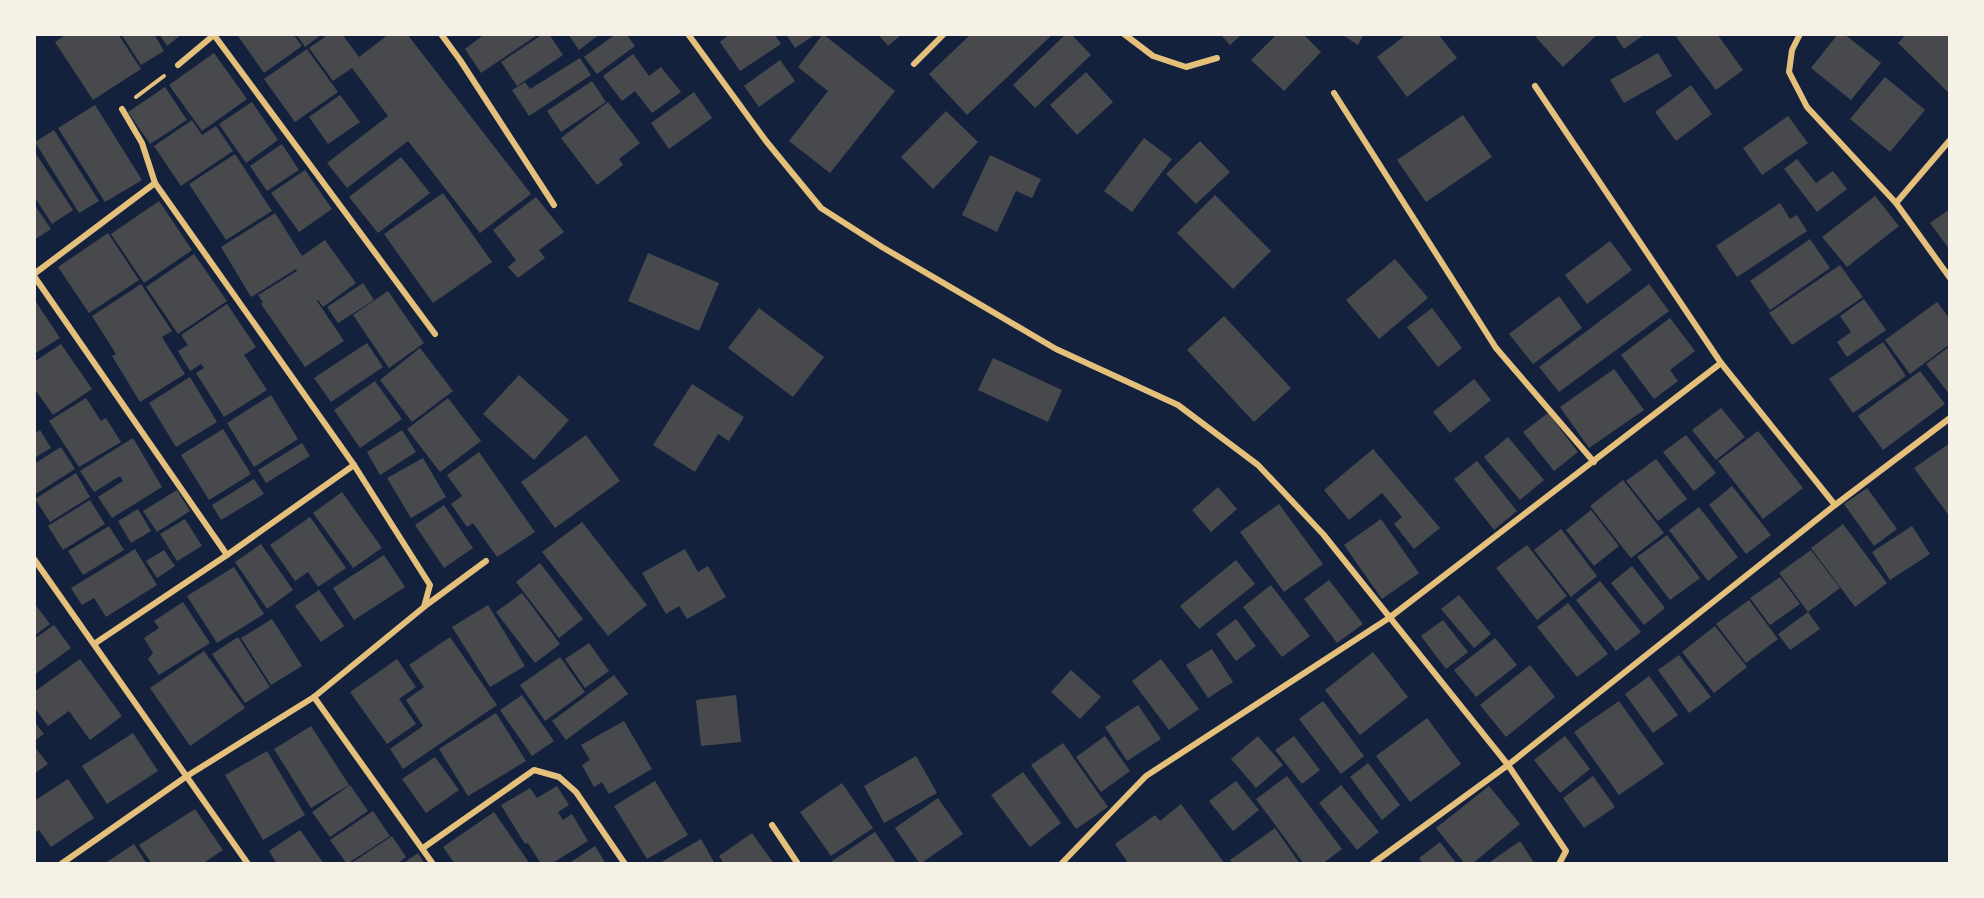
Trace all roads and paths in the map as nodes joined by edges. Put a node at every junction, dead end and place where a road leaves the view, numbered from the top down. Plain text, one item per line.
1 (441, 34) edge
2 (688, 34) edge
3 (944, 34) edge
4 (1124, 34) edge
5 (1800, 34) edge
6 (215, 35) edge
7 (1217, 58) dead end
8 (914, 64) dead end
9 (178, 65) joint
10 (1535, 86) dead end
11 (1334, 93) dead end
12 (122, 109) joint
13 (1950, 140) edge
14 (155, 183) junction
15 (1896, 203) junction
16 (554, 205) dead end
17 (34, 275) edge
18 (1950, 278) edge
19 (435, 334) dead end
20 (1721, 363) junction
21 (1950, 418) edge
22 (1594, 462) junction
23 (354, 465) junction
24 (1835, 505) junction
25 (227, 555) junction
26 (34, 559) edge
27 (486, 561) dead end
28 (424, 607) junction
29 (1389, 618) junction
30 (94, 644) junction
31 (314, 697) junction
32 (1508, 765) junction
33 (187, 776) junction
34 (772, 825) dead end
35 (423, 848) junction
36 (61, 864) edge
37 (248, 864) edge
38 (433, 864) edge
39 (625, 864) edge
40 (798, 864) edge
41 (1061, 864) edge
42 (1372, 864) edge
43 (1559, 864) edge

1 - 16 street
2 - 29 street
3 - 8 street
4 - 7 street
5 - 15 street
6 - 9 street
6 - 19 street
9 - 12 path
10 - 20 street
11 - 22 street
12 - 14 street
13 - 15 street
14 - 17 street
14 - 23 street
15 - 18 street
17 - 25 street
20 - 22 street
20 - 24 street
21 - 24 street
22 - 29 street
23 - 25 street
23 - 28 street
24 - 32 street
25 - 30 street
26 - 30 street
27 - 28 street
28 - 31 street
29 - 32 street
29 - 41 street
30 - 33 street
31 - 33 street
31 - 35 street
32 - 42 street
32 - 43 street
33 - 36 street
33 - 37 street
34 - 40 street
35 - 38 street
35 - 39 street

